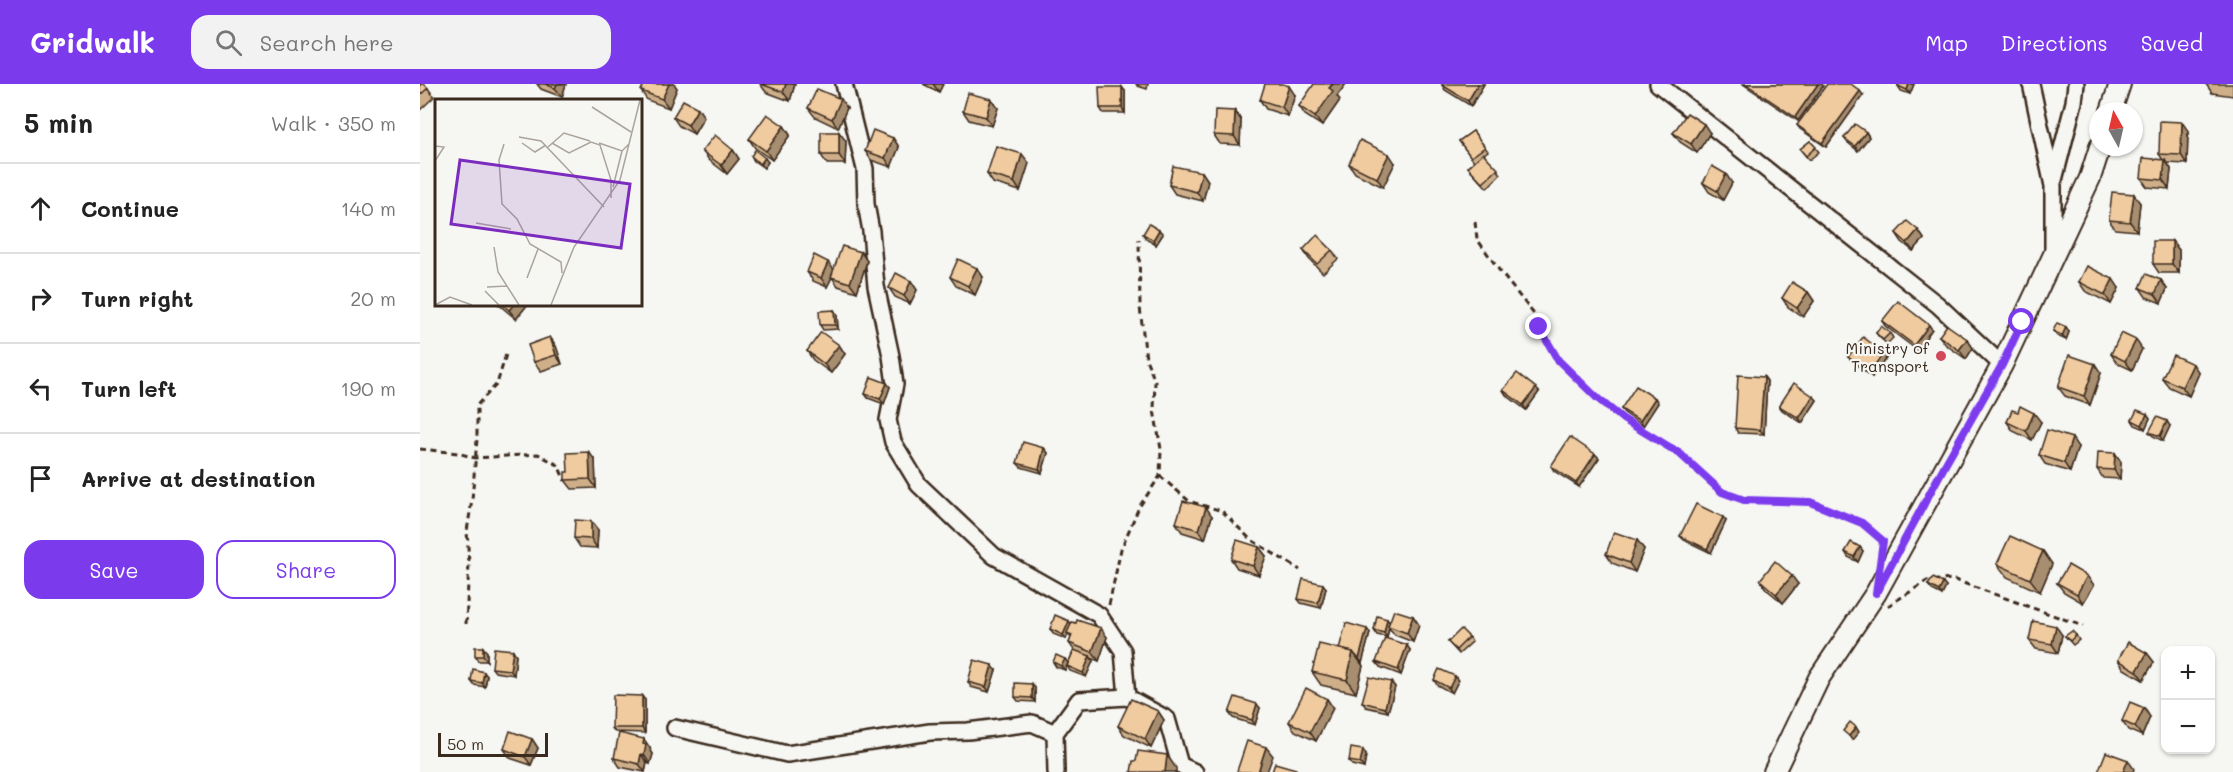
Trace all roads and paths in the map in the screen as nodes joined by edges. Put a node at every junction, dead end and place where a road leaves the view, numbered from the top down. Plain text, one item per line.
1 (844, 84) edge
2 (1658, 84) edge
3 (2031, 84) edge
4 (2076, 84) edge
5 (2120, 84) edge
6 (2114, 102) edge
7 (2097, 156) edge
8 (2053, 186) junction
9 (1475, 222) dead end
10 (1138, 239) dead end
11 (2053, 259) junction
12 (507, 351) dead end
13 (2002, 365) junction
14 (420, 449) edge
15 (475, 458) junction
16 (1160, 476) junction
17 (565, 481) edge
18 (1882, 552) dead end
19 (1300, 570) dead end
20 (1876, 593) junction
21 (1099, 615) junction
22 (466, 624) dead end
23 (2083, 626) dead end
24 (1127, 698) junction
25 (675, 728) dead end
26 (1055, 733) junction
27 (1056, 772) edge
28 (1195, 772) edge
29 (1774, 772) edge

1 - 21 street
2 - 13 street
3 - 8 street
4 - 8 street
5 - 6 main road
7 - 11 main road
8 - 11 street
9 - 18 path
10 - 16 path
11 - 13 main road
12 - 15 path
13 - 20 main road
14 - 15 path
15 - 17 path
15 - 22 path
16 - 19 path
16 - 21 path
20 - 23 path
20 - 29 main road
21 - 24 street
24 - 26 street
24 - 28 street
25 - 26 street
26 - 27 street

